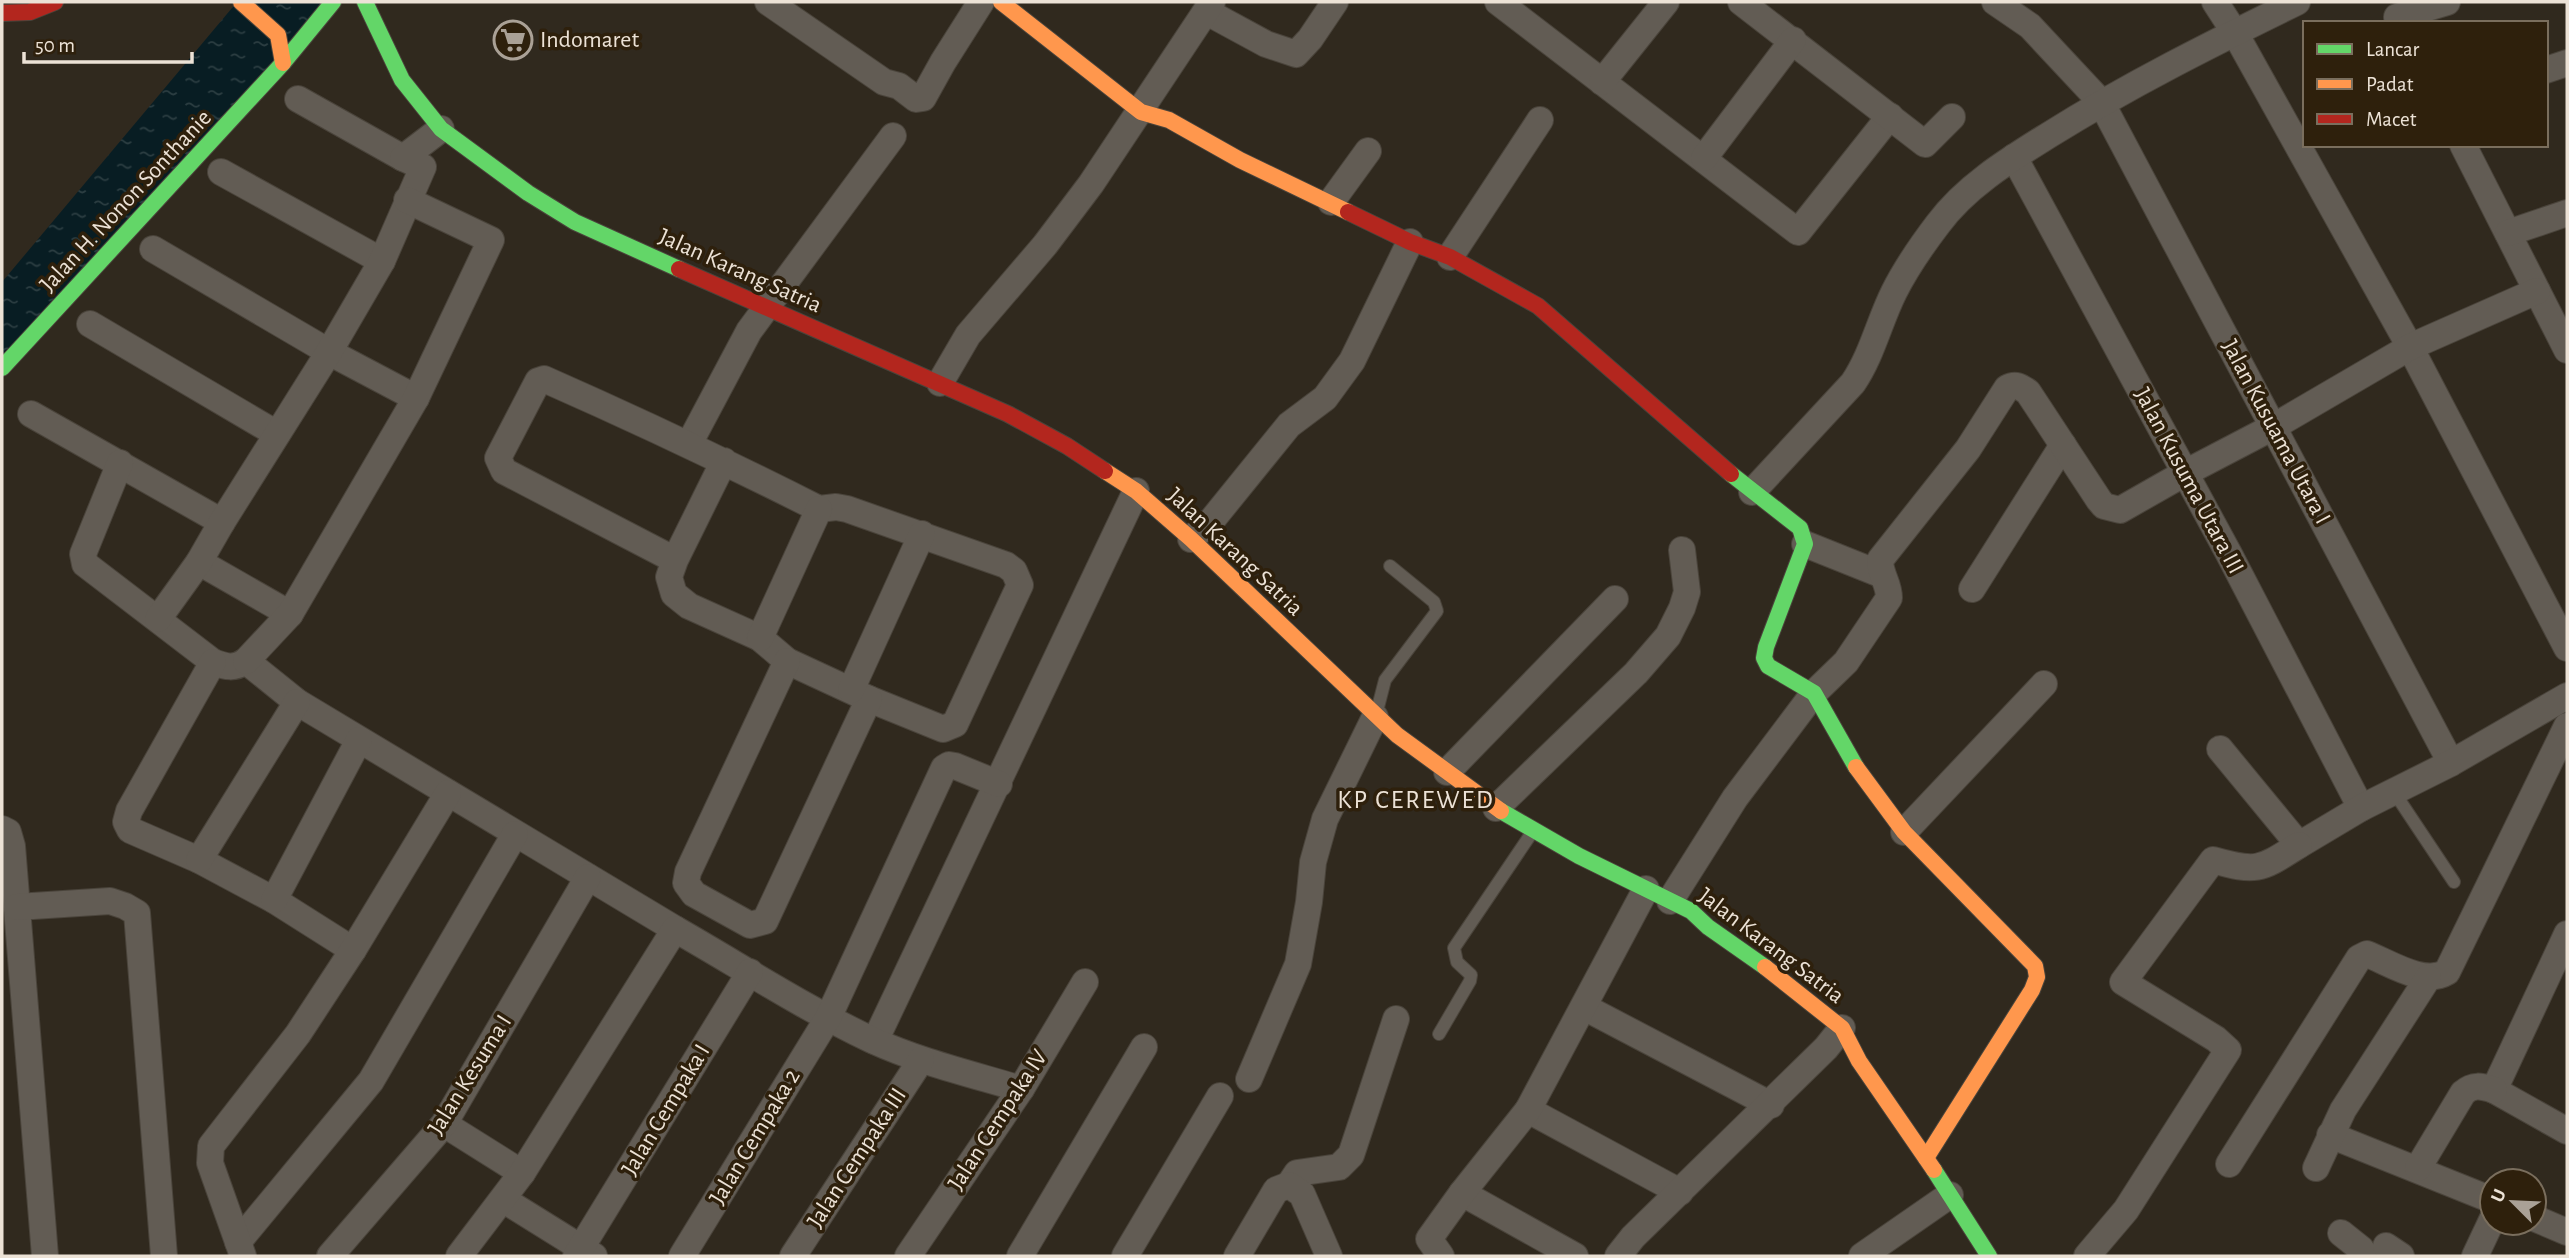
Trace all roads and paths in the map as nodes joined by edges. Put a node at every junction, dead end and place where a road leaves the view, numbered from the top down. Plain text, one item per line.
1 (55, 2) edge
2 (240, 2) edge
3 (333, 2) edge
4 (365, 2) edge
5 (768, 2) edge
6 (981, 2) edge
7 (1001, 2) edge
8 (1335, 2) edge
9 (1498, 2) edge
10 (1666, 2) edge
11 (1741, 2) edge
12 (1995, 2) edge
13 (2215, 2) edge
14 (2297, 2) edge
15 (2447, 2) edge
16 (1210, 7) edge
17 (2, 13) edge
18 (2395, 14) edge
19 (2235, 33) junction
20 (1793, 40) junction
21 (283, 63) junction
22 (2567, 63) edge
23 (2548, 69) edge
24 (1602, 82) junction
25 (298, 99) dead end
26 (2101, 102) junction
27 (1141, 112) junction
28 (1890, 116) junction
29 (1952, 117) dead end
30 (1540, 120) dead end
31 (441, 129) junction
32 (893, 136) dead end
33 (2464, 147) edge
34 (1368, 151) dead end
35 (2014, 157) junction
36 (403, 158) junction
37 (1704, 158) junction
38 (221, 172) dead end
39 (407, 200) junction
40 (1331, 202) junction
41 (2567, 213) edge
42 (2508, 233) junction
43 (1410, 242) junction
44 (153, 249) dead end
45 (1450, 257) junction
46 (382, 261) junction
47 (2537, 291) junction
48 (766, 309) junction
49 (90, 324) dead end
50 (2410, 347) junction
51 (2567, 350) edge
52 (329, 352) junction
53 (2, 368) edge
54 (940, 383) junction
55 (416, 398) junction
56 (31, 414) dead end
57 (2273, 427) junction
58 (276, 434) junction
59 (689, 444) junction
60 (2063, 445) junction
61 (724, 461) junction
62 (120, 463) junction
63 (2185, 472) junction
64 (1136, 491) junction
65 (1752, 492) junction
66 (819, 509) junction
67 (222, 522) junction
68 (922, 534) junction
69 (1191, 539) junction
70 (1805, 544) junction
71 (1682, 550) dead end
72 (675, 560) junction
73 (199, 562) junction
74 (1390, 566) dead end
75 (1880, 574) junction
76 (1972, 589) dead end
77 (1615, 598) dead end
78 (290, 614) junction
79 (158, 619) junction
80 (760, 638) junction
81 (2567, 648) edge
82 (246, 661) junction
83 (787, 661) junction
84 (213, 662) junction
85 (2045, 684) dead end
86 (1814, 693) junction
87 (860, 695) junction
88 (2567, 696) edge
89 (297, 702) junction
90 (1375, 717) junction
91 (2567, 726) edge
92 (359, 740) junction
93 (2220, 749) dead end
94 (2451, 763) junction
95 (1447, 772) junction
96 (999, 783) junction
97 (2394, 792) junction
98 (448, 793) junction
99 (1496, 808) junction
100 (2361, 808) junction
101 (2, 829) edge
102 (1533, 830) junction
103 (1904, 832) junction
104 (515, 834) junction
105 (2300, 845) junction
106 (199, 860) junction
107 (588, 877) junction
108 (2454, 882) dead end
109 (1646, 889) junction
110 (274, 900) junction
111 (1670, 901) junction
112 (17, 907) junction
113 (675, 929) junction
114 (2567, 934) edge
115 (354, 950) junction
116 (750, 972) junction
117 (2428, 978) junction
118 (1086, 982) dead end
119 (1584, 1007) junction
120 (828, 1018) junction
121 (1396, 1019) dead end
122 (1842, 1028) junction
123 (1439, 1034) dead end
124 (875, 1041) junction
125 (1144, 1046) dead end
126 (920, 1060) junction
127 (1249, 1079) dead end
128 (1021, 1089) junction
129 (2494, 1090) junction
130 (1220, 1096) dead end
131 (1771, 1104) junction
132 (1528, 1110) junction
133 (444, 1124) junction
134 (2567, 1131) edge
135 (2330, 1135) junction
136 (1926, 1158) junction
137 (2229, 1164) dead end
138 (2316, 1168) dead end
139 (2418, 1168) junction
140 (522, 1173) junction
141 (1289, 1185) junction
142 (1680, 1192) junction
143 (1462, 1193) junction
144 (2478, 1194) edge
145 (1950, 1195) junction
146 (503, 1200) junction
147 (2548, 1224) edge
148 (2567, 1232) edge
149 (2341, 1233) dead end
150 (2484, 1237) edge
151 (240, 1249) edge
152 (1429, 1251) edge
153 (2384, 1253) edge
154 (584, 1254) edge
155 (1026, 1254) edge
156 (45, 1256) edge
157 (164, 1256) edge
158 (330, 1256) edge
159 (459, 1256) edge
160 (682, 1256) edge
161 (793, 1256) edge
162 (908, 1256) edge
163 (1125, 1256) edge
164 (1237, 1256) edge
165 (1329, 1256) edge
166 (1575, 1256) edge
167 (1618, 1256) edge
168 (1862, 1256) edge
169 (1989, 1256) edge
170 (2087, 1256) edge
171 (2475, 1256) edge

1 - 17 street
2 - 21 street
3 - 21 street, Jalan H. Nonon Sonthanie
4 - 31 street, Jalan Karang Satria
5 - 6 street
7 - 27 street
8 - 16 street
9 - 24 street
10 - 24 street
11 - 20 street
12 - 26 street, Jalan Kusuama Utara I
13 - 19 street
14 - 19 street
15 - 18 street
16 - 27 street
19 - 26 street
19 - 50 street
20 - 28 street
20 - 37 street
21 - 53 street, Jalan H. Nonon Sonthanie
22 - 23 street
24 - 37 street
25 - 36 street
26 - 35 street
26 - 57 street, Jalan Kusuama Utara I
27 - 40 street
27 - 54 street
28 - 29 street
28 - 37 street
30 - 45 street
31 - 36 street
31 - 48 street, Jalan Karang Satria
32 - 48 street
33 - 42 street
34 - 40 street
35 - 63 street, Jalan Kusuma Utara III
35 - 65 street
36 - 39 street
38 - 46 street
39 - 46 street
39 - 55 street
40 - 43 street
41 - 42 street
42 - 47 street
43 - 45 street
43 - 69 street
44 - 52 street
45 - 65 street
46 - 52 street
47 - 50 street
47 - 51 street
48 - 54 street, Jalan Karang Satria
48 - 59 street
49 - 58 street
50 - 57 street
50 - 81 street
52 - 55 street
52 - 58 street
54 - 64 street, Jalan Karang Satria
55 - 78 street
56 - 62 street
57 - 63 street
57 - 94 street, Jalan Kusuama Utara I
58 - 67 street
59 - 61 street
59 - 72 street
60 - 63 street
60 - 75 street
60 - 76 street
61 - 66 street
61 - 72 street
62 - 67 street
62 - 79 street
63 - 100 street, Jalan Kusuma Utara III
64 - 69 street, Jalan Karang Satria
64 - 96 street
65 - 70 street
66 - 68 street
66 - 80 street
67 - 73 street
68 - 87 street
68 - 87 street
69 - 90 street, Jalan Karang Satria
70 - 75 street
70 - 86 street
71 - 99 street
72 - 80 street
73 - 78 street
73 - 79 street
74 - 90 lane
75 - 86 street
77 - 95 street
78 - 82 street
79 - 84 street
80 - 83 street
82 - 84 street
82 - 89 street
83 - 87 street
83 - 87 street
84 - 106 street
85 - 103 street
86 - 103 street
86 - 111 street
88 - 94 street
89 - 92 street
89 - 106 street
90 - 95 street, Jalan Karang Satria
90 - 127 street
91 - 117 street
92 - 98 street
92 - 110 street
93 - 105 street
94 - 97 street
95 - 99 street, Jalan Karang Satria
96 - 120 street, Jalan Cempaka 2
96 - 124 street
97 - 100 street
97 - 108 lane
98 - 104 street
98 - 115 street
99 - 102 street, Jalan Karang Satria
100 - 105 street
101 - 112 street
102 - 109 street, Jalan Karang Satria
102 - 123 lane
103 - 136 street
104 - 107 street
104 - 151 street
105 - 170 street
106 - 110 street
107 - 113 street
107 - 133 street, Jalan Kesuma I
109 - 111 street, Jalan Karang Satria
109 - 119 street
110 - 115 street
111 - 122 street, Jalan Karang Satria
112 - 156 street
112 - 157 street
113 - 116 street
113 - 140 street
114 - 129 street
115 - 151 street
116 - 120 street
116 - 154 street, Jalan Cempaka I
117 - 135 street
117 - 137 street
118 - 128 street, Jalan Cempaka IV
119 - 131 street
119 - 132 street
120 - 124 street
120 - 160 street, Jalan Cempaka 2
121 - 141 street
122 - 131 street
122 - 136 street, Jalan Karang Satria
124 - 126 street
125 - 155 street
126 - 128 street
126 - 161 street, Jalan Cempaka III
128 - 162 street, Jalan Cempaka IV
129 - 134 street
129 - 139 street
130 - 163 street
131 - 142 street
132 - 142 street
132 - 143 street
133 - 140 street
133 - 158 street, Jalan Kesuma I
135 - 138 street
135 - 139 street
136 - 145 street, Jalan Karang Satria
139 - 144 street
140 - 146 street
141 - 164 street
141 - 165 street
142 - 167 street
143 - 152 street
143 - 166 street
145 - 168 street
145 - 169 street, Jalan Karang Satria
146 - 154 street
146 - 159 street
147 - 148 street
149 - 153 street
150 - 171 street

